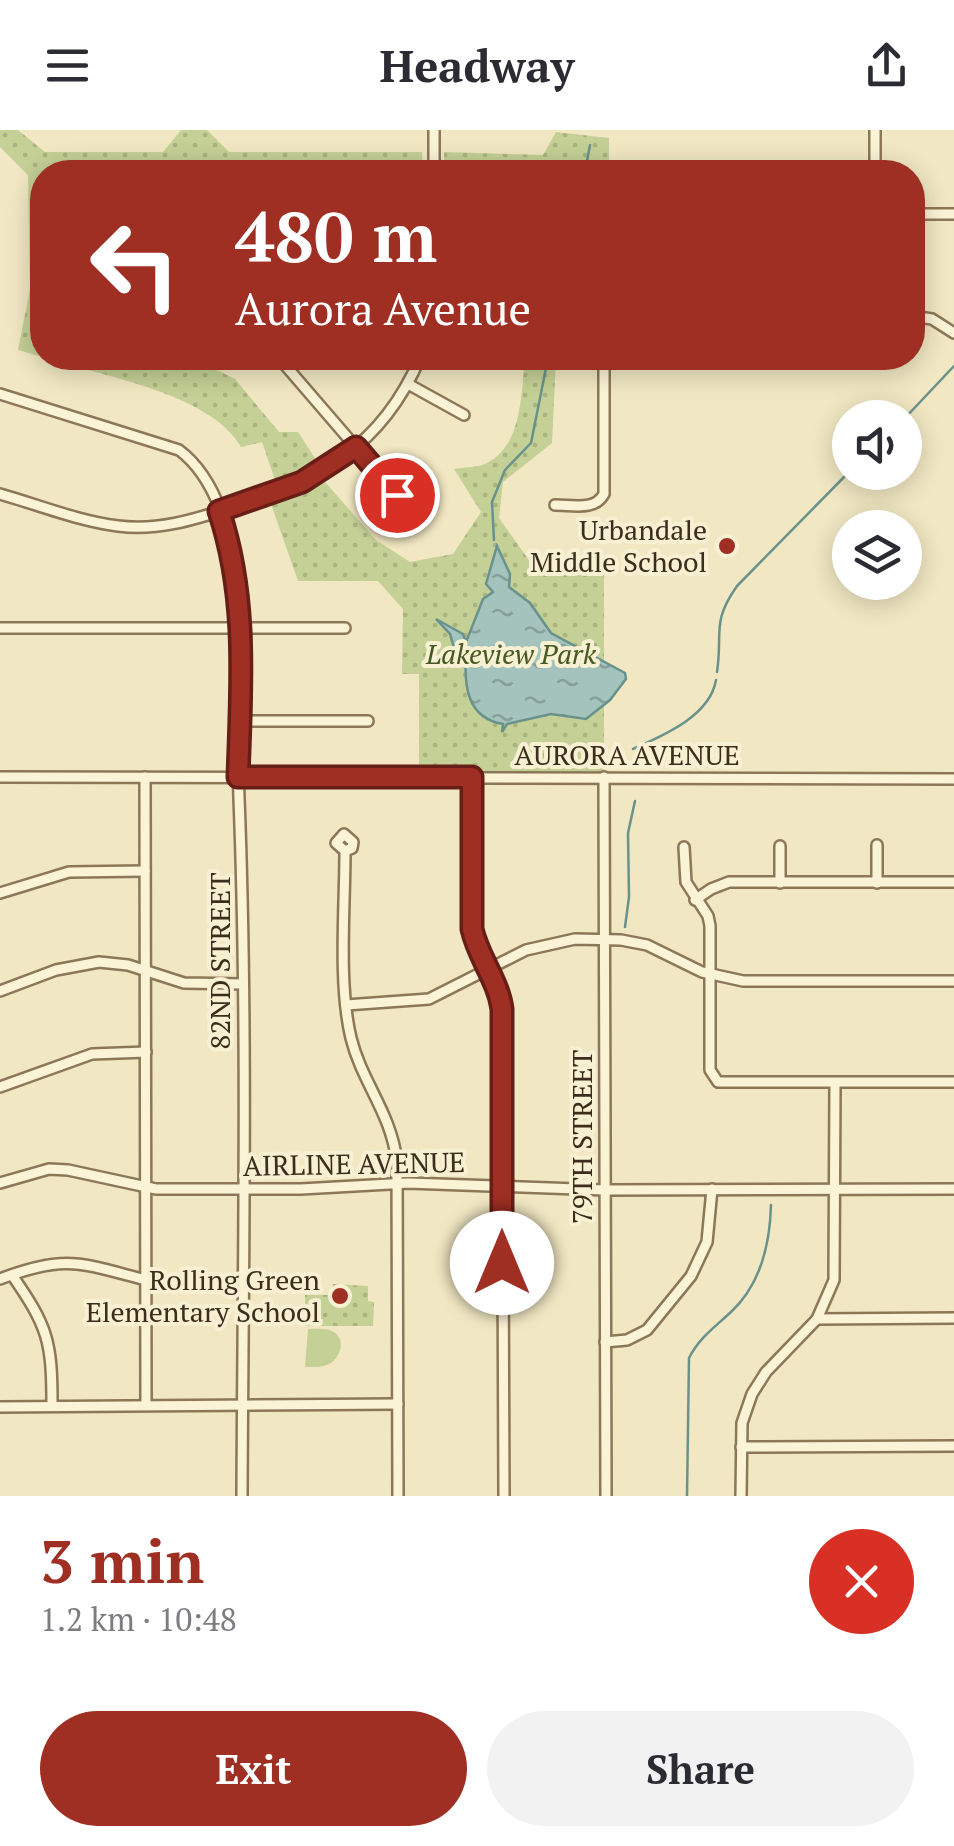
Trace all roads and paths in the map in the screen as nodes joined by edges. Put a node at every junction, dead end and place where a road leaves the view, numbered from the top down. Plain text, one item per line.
1 (434, 130) edge
2 (875, 130) edge
3 (434, 160) edge
4 (876, 160) edge
5 (925, 214) edge
6 (954, 214) edge
7 (925, 318) edge
8 (954, 333) edge
9 (289, 370) edge
10 (414, 370) edge
11 (604, 370) edge
12 (408, 384) junction
13 (0, 394) edge
14 (464, 415) dead end
15 (356, 447) junction
16 (0, 494) edge
17 (556, 505) dead end
18 (219, 511) junction
19 (426, 514) dead end
20 (0, 628) edge
21 (240, 628) junction
22 (345, 628) dead end
23 (239, 721) junction
24 (368, 721) dead end
25 (0, 777) edge
26 (145, 777) junction
27 (238, 777) junction
28 (472, 777) junction
29 (604, 777) junction
30 (954, 779) edge
31 (877, 845) dead end
32 (780, 846) dead end
33 (684, 847) dead end
34 (345, 851) dead end
35 (145, 871) junction
36 (780, 882) junction
37 (877, 882) junction
38 (954, 882) edge
39 (0, 893) edge
40 (695, 900) junction
41 (604, 940) junction
42 (146, 969) junction
43 (488, 970) junction
44 (710, 974) junction
45 (954, 980) edge
46 (243, 984) junction
47 (0, 990) edge
48 (346, 1005) junction
49 (146, 1052) junction
50 (954, 1082) edge
51 (835, 1083) junction
52 (0, 1087) edge
53 (0, 1184) edge
54 (398, 1184) junction
55 (501, 1185) junction
56 (146, 1188) junction
57 (242, 1189) junction
58 (712, 1189) junction
59 (836, 1189) junction
60 (954, 1189) edge
61 (604, 1190) junction
62 (12, 1274) junction
63 (0, 1279) edge
64 (146, 1280) junction
65 (954, 1318) edge
66 (816, 1319) junction
67 (605, 1342) junction
68 (52, 1404) junction
69 (146, 1404) junction
70 (242, 1404) junction
71 (398, 1404) junction
72 (0, 1407) edge
73 (954, 1446) edge
74 (741, 1447) junction
75 (242, 1496) edge
76 (398, 1496) edge
77 (504, 1496) edge
78 (606, 1496) edge
79 (741, 1496) edge

1 - 3 street
2 - 4 street
5 - 6 street
7 - 8 street
9 - 15 street
10 - 12 street
11 - 17 street
12 - 14 street
12 - 15 street
13 - 18 street, 82ND STREET
15 - 18 street
15 - 19 street
16 - 18 street
18 - 21 street, 82ND STREET
20 - 21 street
21 - 22 street
21 - 23 street, 82ND STREET
23 - 24 street
23 - 27 street, 82ND STREET
25 - 26 street, AURORA AVENUE
26 - 27 street, AURORA AVENUE
26 - 35 street
27 - 28 street, AURORA AVENUE
27 - 46 street, 82ND STREET
28 - 29 street, AURORA AVENUE
28 - 43 street
29 - 30 street, AURORA AVENUE
29 - 41 street, 79TH STREET
31 - 37 street
32 - 36 street
33 - 40 street
34 - 48 street
35 - 39 street
35 - 42 street
36 - 37 street
36 - 40 street
37 - 38 street
40 - 44 street
41 - 43 street
41 - 44 street
41 - 61 street, 79TH STREET
42 - 46 street
42 - 47 street
42 - 49 street
43 - 48 street
43 - 55 street
44 - 45 street
44 - 51 street
46 - 57 street, 82ND STREET
48 - 54 street
49 - 52 street
49 - 56 street
50 - 51 street
51 - 59 street
53 - 56 street, AIRLINE AVENUE
54 - 55 street, AIRLINE AVENUE
54 - 57 street, AIRLINE AVENUE
54 - 71 street
55 - 61 street, AIRLINE AVENUE
55 - 77 street
56 - 57 street, AIRLINE AVENUE
56 - 64 street
57 - 70 street, 82ND STREET
58 - 59 street, AIRLINE AVENUE
58 - 61 street, AIRLINE AVENUE
58 - 67 street
59 - 60 street, AIRLINE AVENUE
59 - 66 street
61 - 67 street, 79TH STREET
62 - 63 street
62 - 64 street
62 - 68 street
64 - 69 street
65 - 66 street
66 - 74 street
67 - 78 street, 79TH STREET
68 - 69 street
68 - 72 street
69 - 70 street
70 - 71 street
70 - 75 street, 82ND STREET
71 - 76 street
73 - 74 street
74 - 79 street

